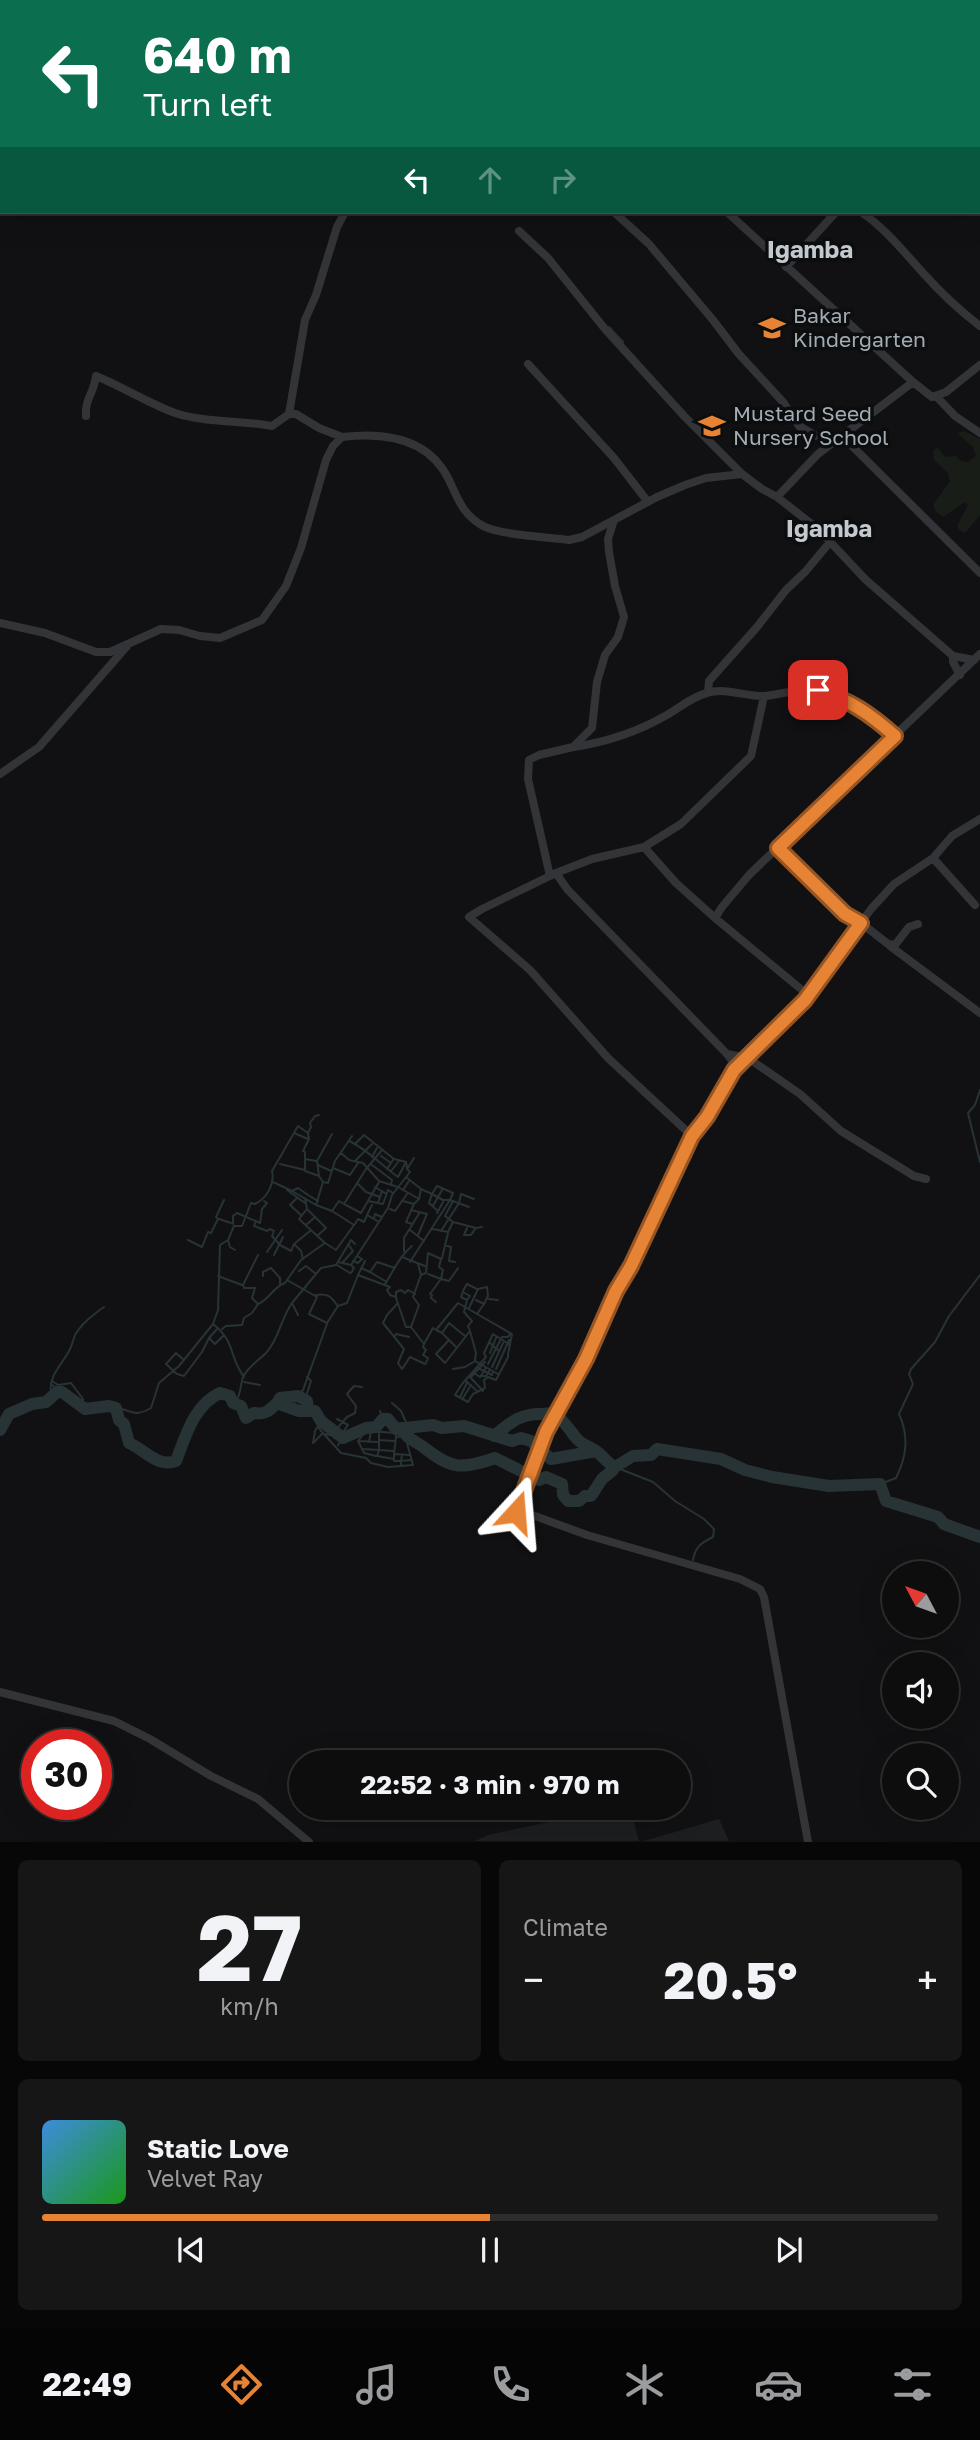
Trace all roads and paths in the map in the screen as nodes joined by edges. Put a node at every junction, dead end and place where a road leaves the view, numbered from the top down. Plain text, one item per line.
1 (344, 214) edge
2 (616, 214) edge
3 (729, 214) edge
4 (834, 214) edge
5 (864, 214) edge
6 (519, 231) dead end
7 (786, 267) junction
8 (980, 326) edge
9 (528, 364) dead end
10 (978, 369) edge
11 (912, 382) junction
12 (936, 396) junction
13 (289, 414) junction
14 (86, 416) dead end
15 (980, 433) edge
16 (342, 437) junction
17 (838, 437) junction
18 (742, 474) junction
19 (776, 496) junction
20 (648, 502) junction
21 (614, 520) junction
22 (830, 542) junction
23 (980, 573) edge
24 (0, 622) edge
25 (132, 642) junction
26 (953, 656) junction
27 (977, 657) edge
28 (960, 675) junction
29 (708, 692) junction
30 (764, 696) junction
31 (895, 736) junction
32 (573, 747) junction
33 (0, 774) edge
34 (980, 820) edge
35 (644, 847) junction
36 (778, 848) junction
37 (933, 858) junction
38 (553, 875) junction
39 (975, 905) dead end
40 (715, 918) junction
41 (861, 923) junction
42 (918, 925) dead end
43 (888, 944) junction
44 (808, 995) junction
45 (980, 1013) edge
46 (727, 1054) junction
47 (748, 1058) junction
48 (734, 1070) junction
49 (692, 1136) junction
50 (926, 1179) dead end
51 (0, 1692) edge
52 (309, 1842) edge
53 (808, 1842) edge

1 - 13 street
2 - 17 street
3 - 7 street
4 - 7 street
5 - 8 street
6 - 18 street
7 - 11 street
9 - 20 street
10 - 12 street
11 - 12 street
11 - 17 street
12 - 15 street
13 - 14 street
13 - 16 street
16 - 21 street
16 - 25 street
17 - 19 street
17 - 23 street
18 - 19 street
18 - 20 street
19 - 22 street
20 - 21 street
21 - 32 street
22 - 26 street
22 - 29 street
24 - 25 street
25 - 33 street
26 - 27 street
26 - 28 street
27 - 28 street
28 - 31 street
29 - 30 street
29 - 32 street
30 - 31 street
30 - 35 street
31 - 36 street
32 - 38 street
34 - 37 street
35 - 38 street
35 - 40 street
36 - 40 street
36 - 41 street
37 - 39 street
37 - 41 street
38 - 46 street
38 - 49 street
40 - 44 street
41 - 43 street
41 - 44 street
42 - 43 street
43 - 45 street
44 - 47 street
46 - 47 street
46 - 48 street
47 - 48 street
47 - 50 street
48 - 49 street
49 - 53 street
51 - 52 street

